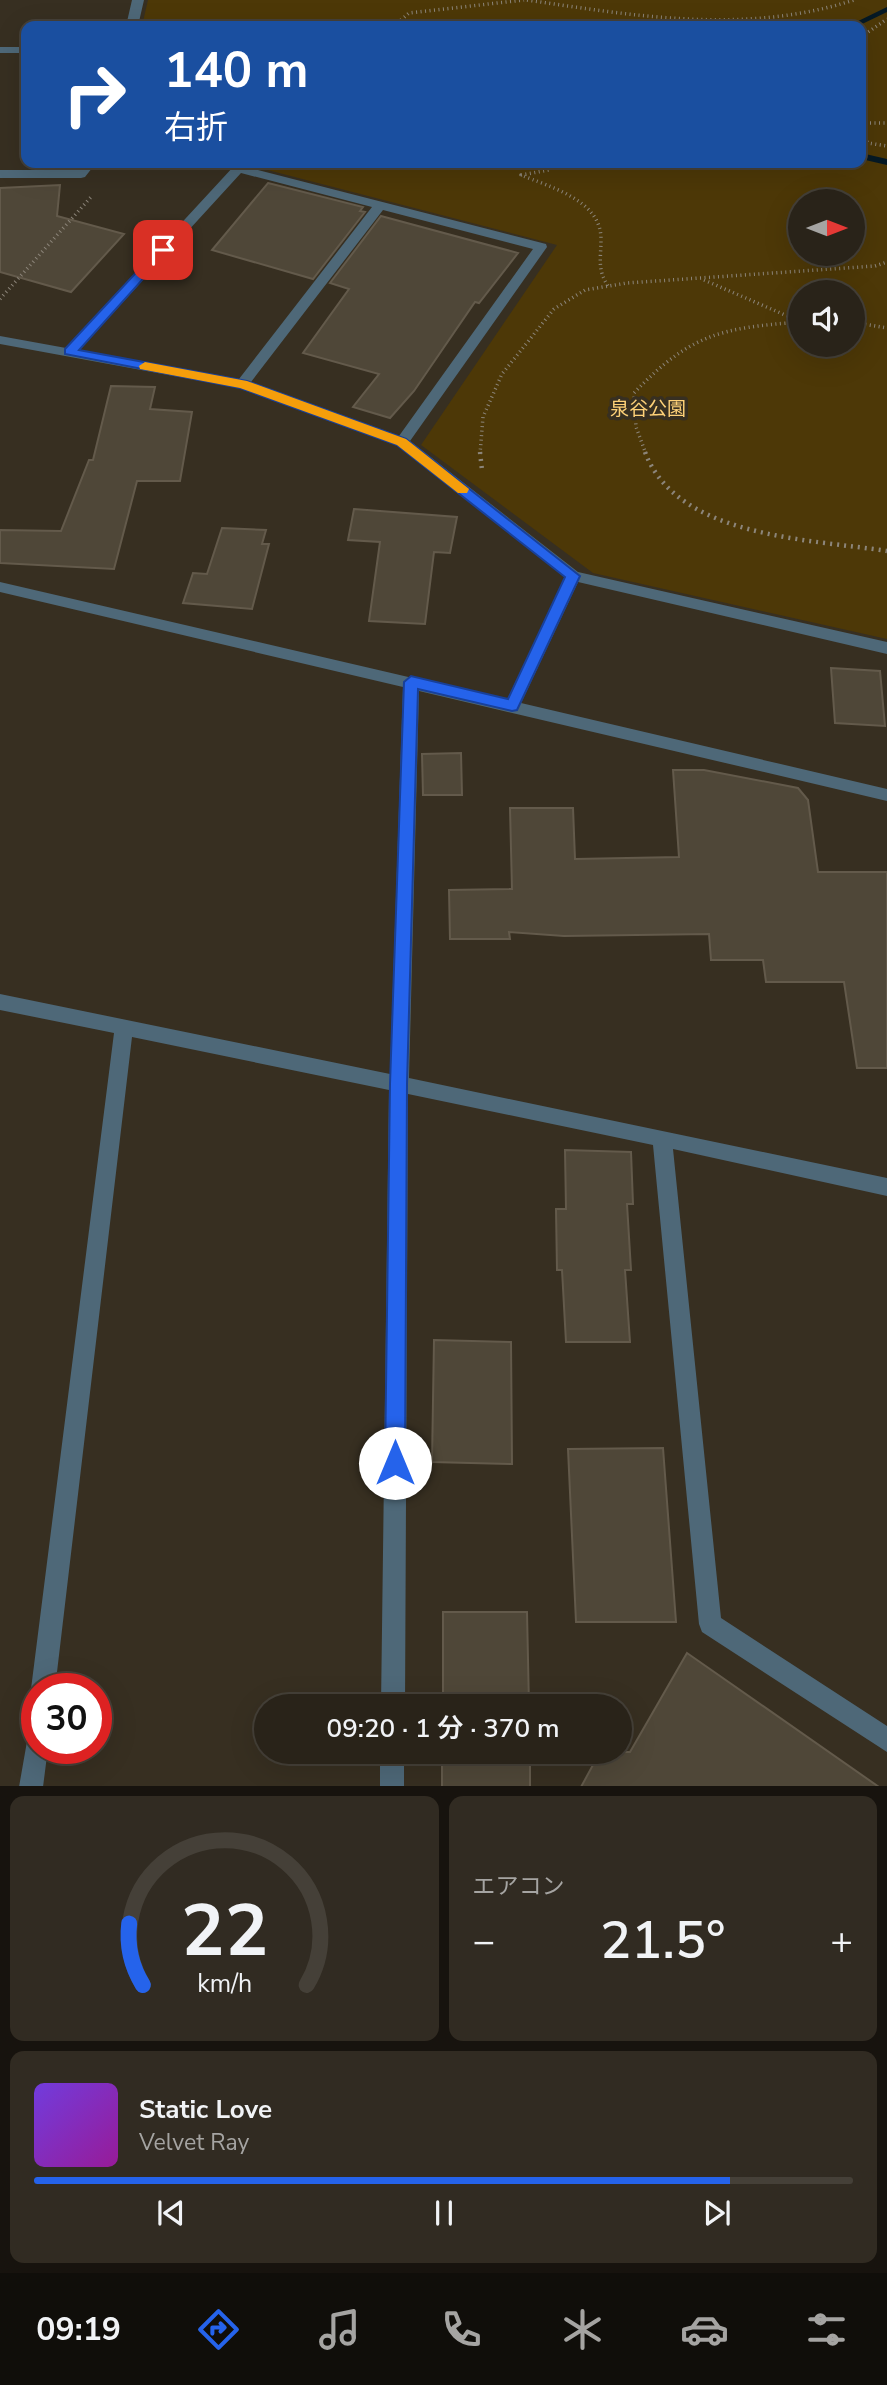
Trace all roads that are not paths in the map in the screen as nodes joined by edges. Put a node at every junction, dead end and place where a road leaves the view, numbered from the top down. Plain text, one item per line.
1 (138, 0) edge
2 (133, 21) edge
3 (0, 50) edge
4 (21, 50) edge
5 (86, 168) edge
6 (0, 174) edge
7 (380, 205) junction
8 (0, 340) edge
9 (70, 352) junction
10 (242, 384) junction
11 (402, 442) junction
12 (573, 576) junction
13 (0, 587) edge
14 (887, 648) edge
15 (411, 682) junction
16 (512, 706) junction
17 (887, 795) edge
18 (0, 1002) edge
19 (124, 1029) junction
20 (399, 1084) junction
21 (662, 1138) junction
22 (887, 1187) edge
23 (45, 1673) edge
24 (393, 1694) edge
25 (887, 1740) edge
26 (34, 1764) edge
27 (392, 1764) edge
28 (31, 1786) edge
29 (392, 1786) edge

1 - 2 street
3 - 4 street
5 - 6 street
7 - 9 street
7 - 10 street
7 - 11 street
8 - 9 street
9 - 10 street
10 - 11 street
11 - 12 street
12 - 14 street
12 - 16 street
13 - 15 street
15 - 16 street
15 - 20 street
16 - 17 street
18 - 19 street
19 - 20 street
19 - 23 street
20 - 21 street
20 - 24 street
21 - 22 street
21 - 25 street
26 - 28 street
27 - 29 street

